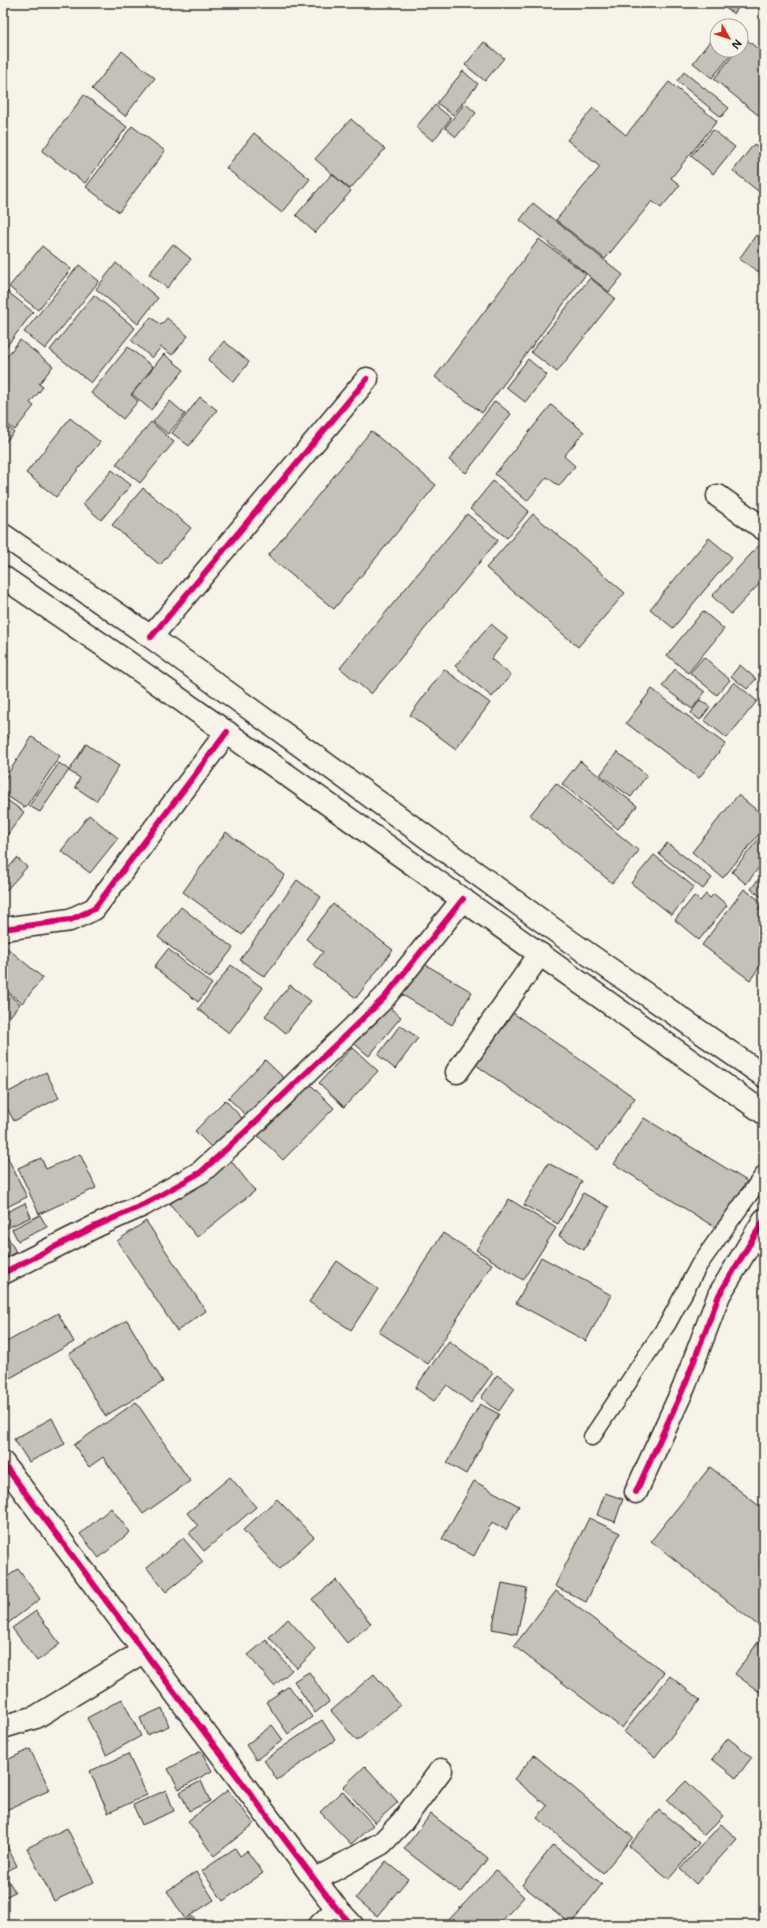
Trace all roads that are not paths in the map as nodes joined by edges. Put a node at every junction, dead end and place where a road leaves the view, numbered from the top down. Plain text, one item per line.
1 (367, 379) dead end
2 (718, 496) dead end
3 (764, 530) edge
4 (3, 535) edge
5 (3, 577) edge
6 (151, 637) junction
7 (227, 732) junction
8 (463, 900) junction
9 (3, 929) edge
10 (540, 954) junction
11 (457, 1072) dead end
12 (764, 1076) edge
13 (764, 1113) edge
14 (764, 1174) edge
15 (764, 1220) edge
16 (3, 1273) edge
17 (592, 1437) dead end
18 (3, 1463) edge
19 (636, 1492) dead end
20 (144, 1651) junction
21 (3, 1727) edge
22 (441, 1770) dead end
23 (315, 1880) junction
24 (337, 1909) junction
25 (320, 1925) edge
26 (352, 1925) edge

1 - 6 street
2 - 3 street
4 - 6 street
5 - 7 street
6 - 12 street
7 - 8 street
7 - 9 street
8 - 10 street
8 - 16 street
10 - 11 street
10 - 13 street
14 - 17 lane
15 - 19 street
18 - 20 street
20 - 21 street
20 - 23 street
22 - 23 street
23 - 24 street
24 - 25 street
24 - 26 street

